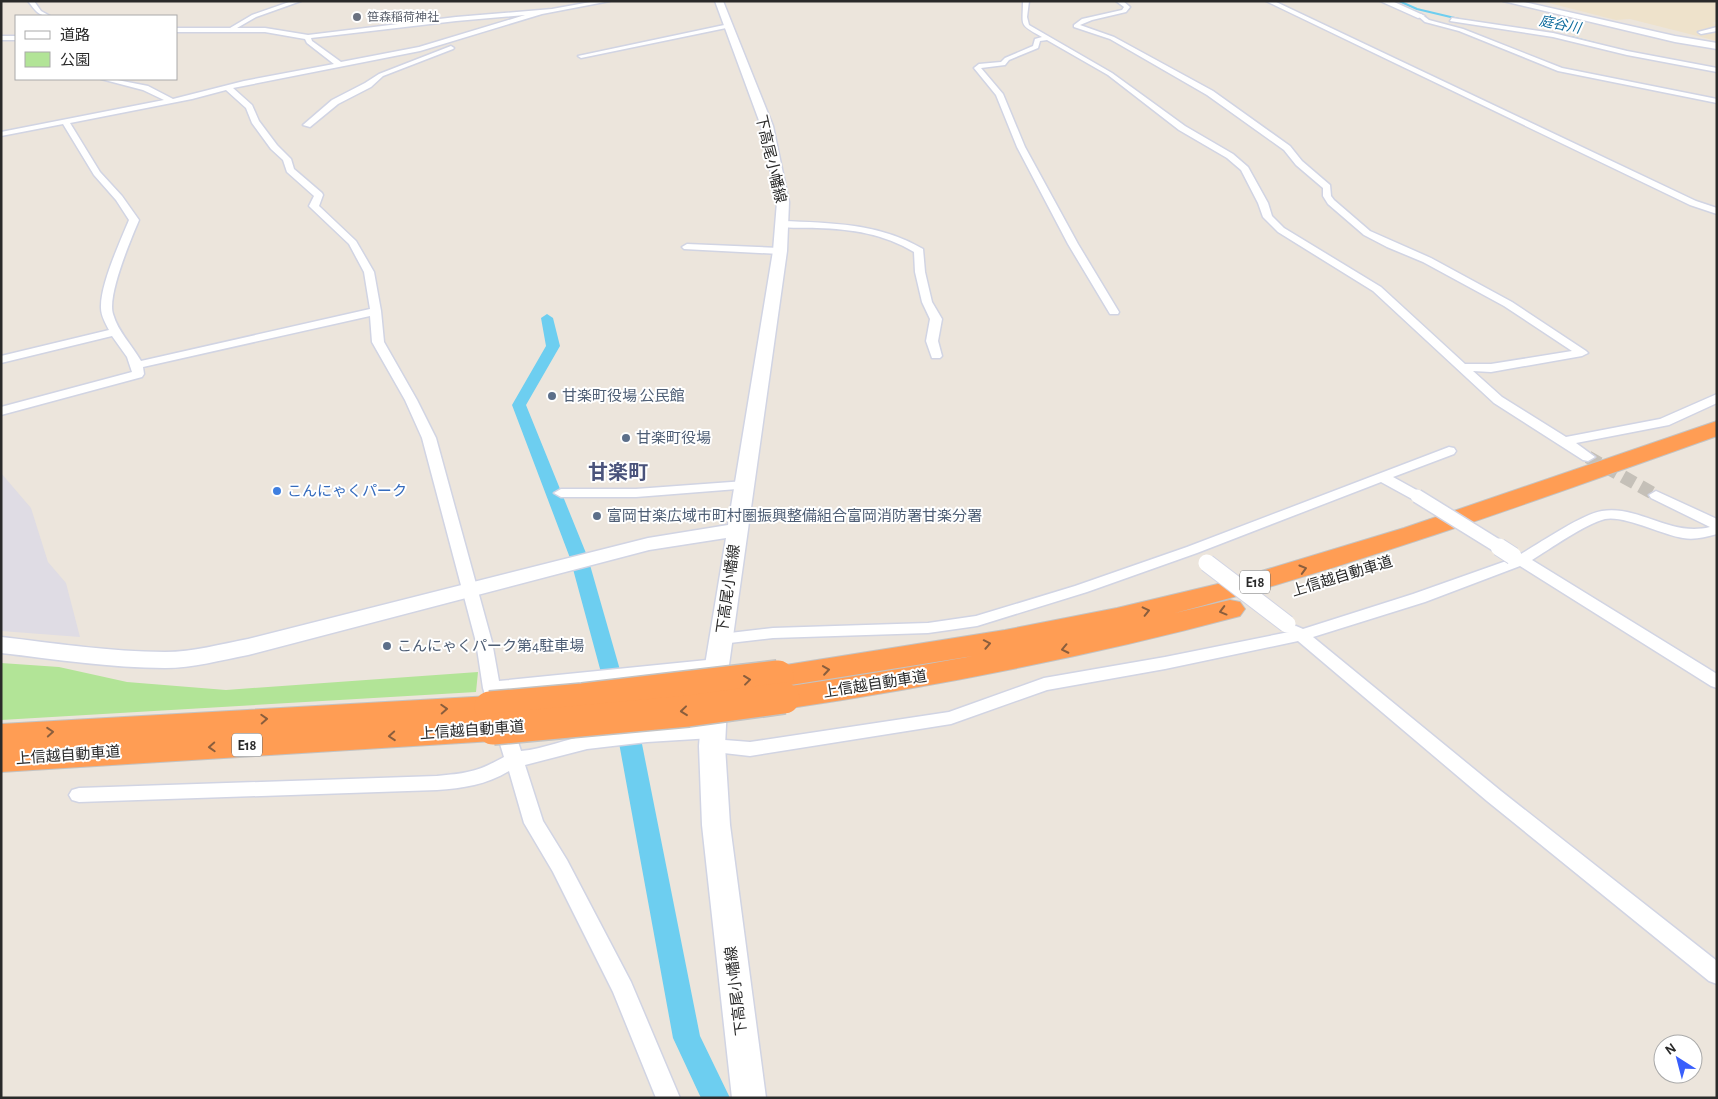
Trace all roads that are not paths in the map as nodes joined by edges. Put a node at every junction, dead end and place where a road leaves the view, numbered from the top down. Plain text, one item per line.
1 (31, 1) edge
2 (298, 1) edge
3 (563, 1) edge
4 (607, 1) edge
5 (719, 1) edge
6 (1026, 1) edge
7 (1119, 1) edge
8 (1269, 1) edge
9 (1384, 1) edge
10 (1507, 1) edge
11 (526, 4) dead end
12 (540, 11) junction
13 (45, 15) edge
14 (1420, 16) junction
15 (729, 26) junction
16 (231, 29) junction
17 (1717, 29) edge
18 (178, 30) edge
19 (1702, 32) dead end
20 (308, 37) junction
21 (1, 38) edge
22 (15, 38) edge
23 (1047, 38) junction
24 (450, 41) junction
25 (1717, 46) edge
26 (581, 56) dead end
27 (339, 64) junction
28 (1717, 70) edge
29 (109, 80) edge
30 (228, 88) junction
31 (172, 101) junction
32 (1717, 101) edge
33 (65, 121) junction
34 (307, 125) dead end
35 (1, 134) edge
36 (1717, 211) edge
37 (782, 224) junction
38 (687, 248) dead end
39 (780, 251) junction
40 (376, 311) junction
41 (1114, 312) dead end
42 (115, 332) junction
43 (936, 356) dead end
44 (1, 360) edge
45 (138, 365) junction
46 (1462, 367) junction
47 (1717, 398) edge
48 (1, 411) edge
49 (1717, 428) edge
50 (1562, 442) junction
51 (1717, 446) edge
52 (1449, 451) dead end
53 (1588, 457) tunnel mouth
54 (1383, 477) junction
55 (745, 485) junction
56 (561, 493) dead end
57 (1656, 495) tunnel mouth
58 (1717, 525) edge
59 (736, 530) junction
60 (1717, 530) edge
61 (1192, 550) junction
62 (1516, 558) junction
63 (469, 590) junction
64 (1294, 630) junction
65 (721, 639) junction
66 (1, 645) edge
67 (717, 665) junction
68 (1717, 682) edge
69 (781, 687) junction
70 (492, 708) junction
71 (1, 736) edge
72 (712, 738) junction
73 (1, 759) edge
74 (515, 759) junction
75 (79, 795) dead end
76 (1717, 974) edge
77 (668, 1098) edge
78 (749, 1098) edge

1 - 13 street
2 - 16 street
3 - 12 street
4 - 12 street
5 - 15 main road, 下高尾小幡線
6 - 23 street
7 - 46 street
8 - 36 street
9 - 14 main road
10 - 25 main road
11 - 12 street
12 - 20 street
12 - 24 street
14 - 28 street
14 - 32 street
15 - 26 street
15 - 37 main road, 下高尾小幡線
16 - 18 street
16 - 20 street
17 - 19 street
20 - 27 street
21 - 22 street
23 - 41 street
23 - 46 street
24 - 27 street
24 - 34 street
27 - 30 street
29 - 31 street
30 - 31 street
30 - 40 street
31 - 33 street
33 - 35 street
33 - 42 street
37 - 39 main road, 下高尾小幡線
37 - 43 street
38 - 39 street
39 - 55 main road, 下高尾小幡線
40 - 45 street
40 - 63 street
42 - 44 street
42 - 45 street
45 - 48 street
46 - 50 street
47 - 50 street
69 -> 49 highway, 上信越自動車道 / E18
50 - 53 street
51 -> 69 highway, 上信越自動車道 / E18
52 - 54 street
54 - 61 street
54 - 62 street, bridge
55 - 56 street
55 - 59 main road, 下高尾小幡線
57 - 58 street
59 - 63 main road
59 - 65 main road, 下高尾小幡線
60 - 62 street
61 - 64 street, bridge
61 - 65 street
62 - 64 street
62 - 68 street
63 - 66 main road
63 - 70 street
64 - 72 street
64 - 76 street
65 - 67 main road, 下高尾小幡線
67 - 70 street
67 - 72 main road, 下高尾小幡線
69 - 70 highway, 上信越自動車道 / E18, bridge
71 -> 70 highway, 上信越自動車道 / E18
70 -> 73 highway, 上信越自動車道 / E18
70 - 74 street
72 - 74 street
72 - 78 main road, 下高尾小幡線
74 - 75 street
74 - 77 street

